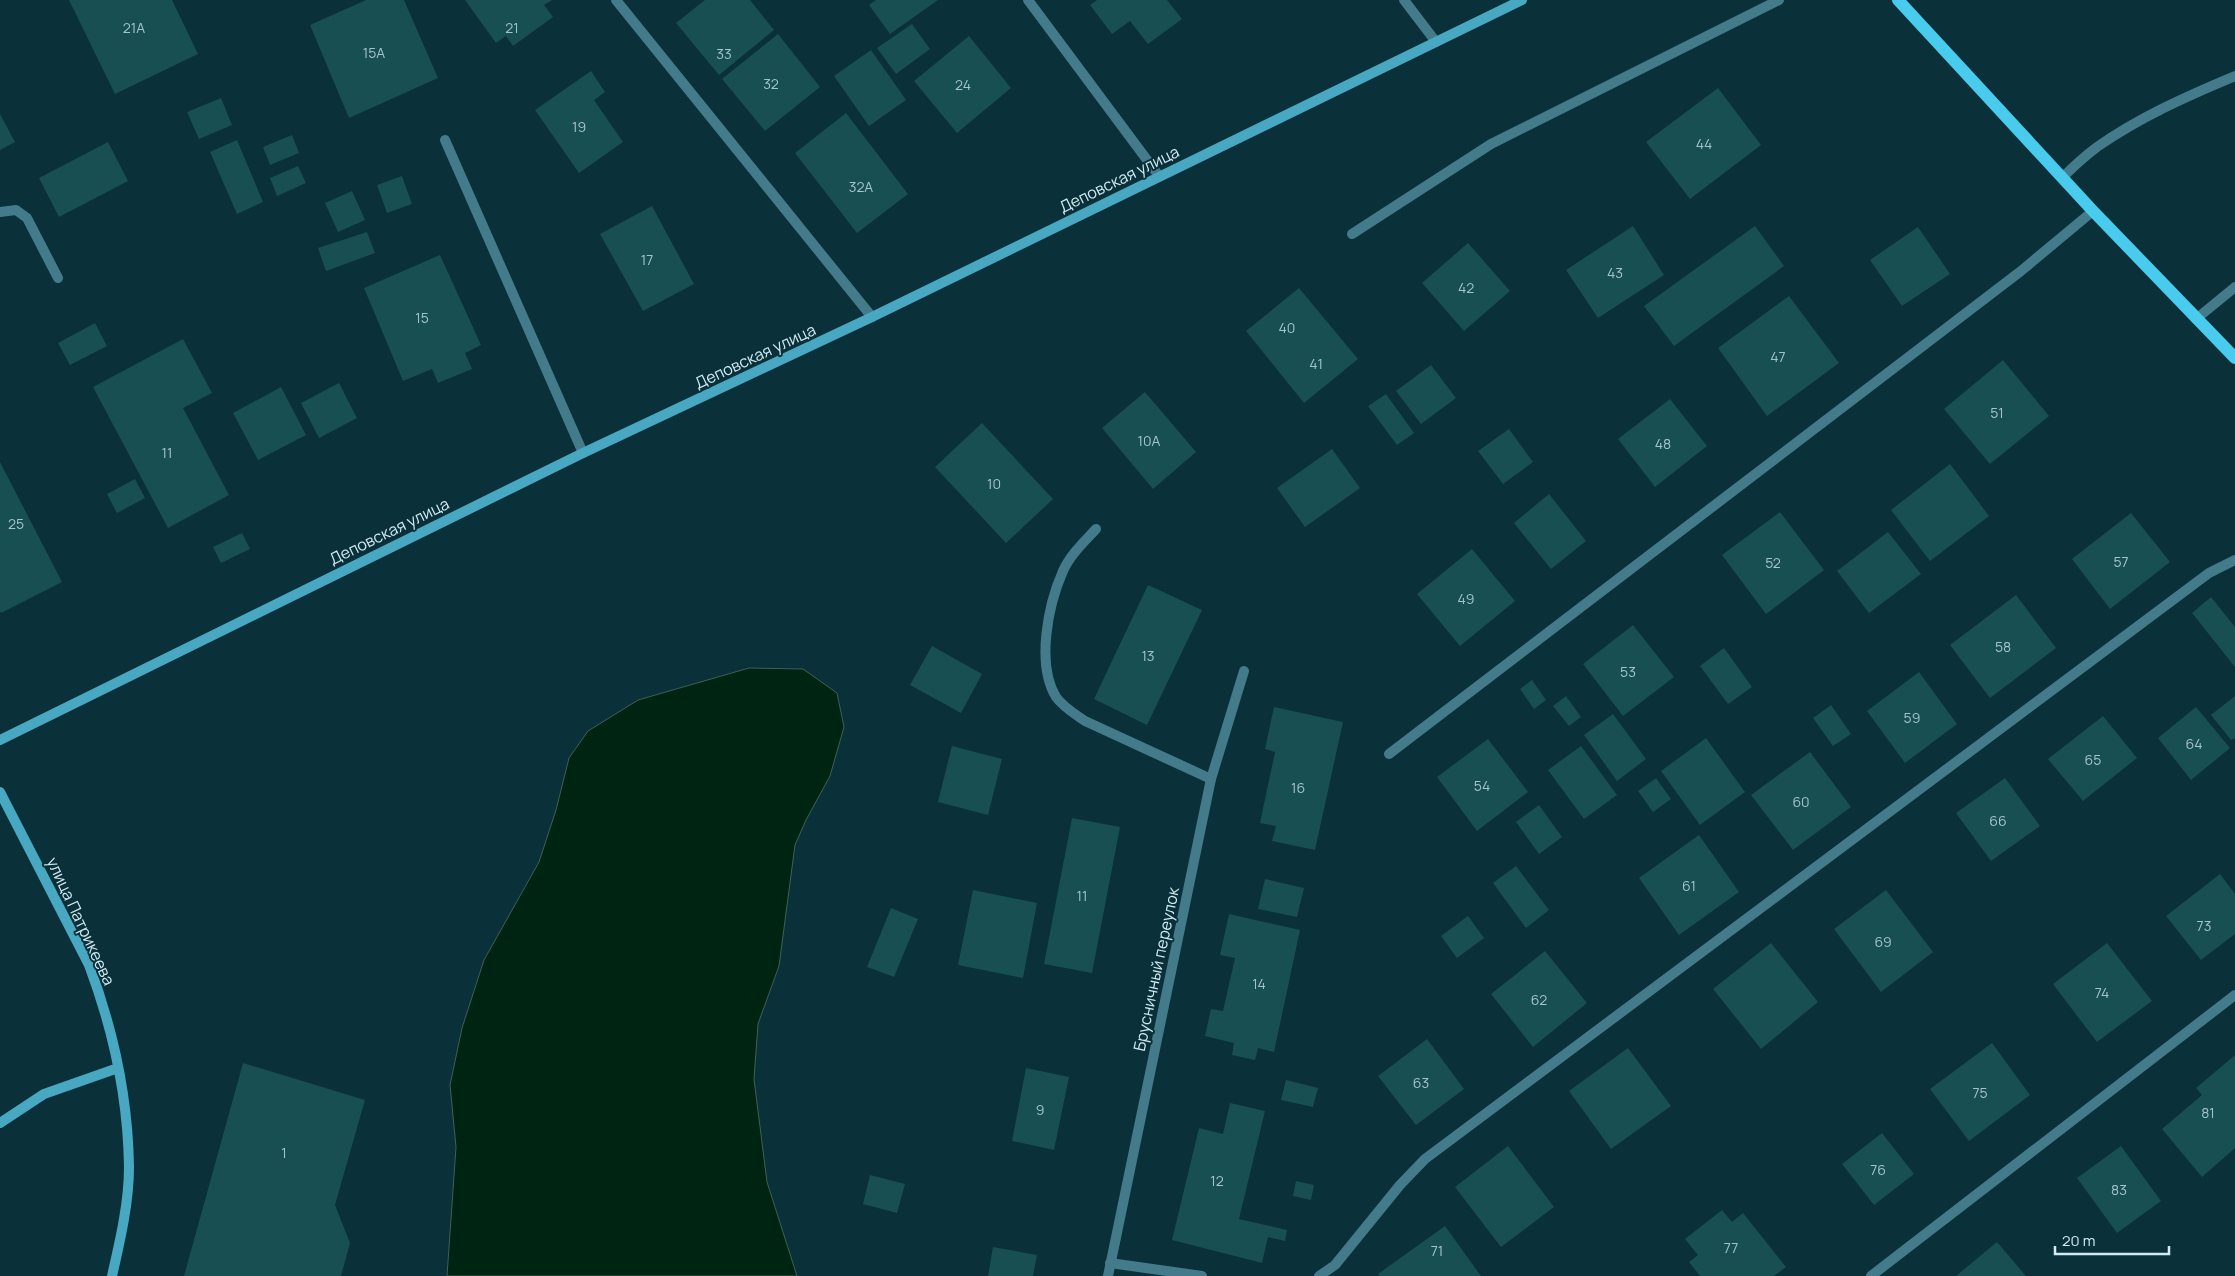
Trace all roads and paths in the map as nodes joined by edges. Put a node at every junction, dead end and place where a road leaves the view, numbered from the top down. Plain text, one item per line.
1 (616, 0) edge
2 (1028, 0) edge
3 (1404, 0) edge
4 (1522, 0) edge
5 (1780, 0) edge
6 (1898, 0) edge
7 (1436, 42) junction
8 (2235, 76) edge
9 (445, 140) dead end
10 (1158, 176) junction
11 (2062, 178) junction
12 (2093, 211) junction
13 (0, 212) edge
14 (1352, 234) dead end
15 (58, 278) dead end
16 (2235, 287) edge
17 (872, 318) junction
18 (2196, 319) junction
19 (2235, 358) edge
20 (583, 453) junction
21 (1096, 529) dead end
22 (2235, 560) edge
23 (1244, 670) dead end
24 (0, 740) edge
25 (1389, 754) dead end
26 (1211, 779) junction
27 (0, 792) edge
28 (2235, 995) edge
29 (118, 1068) junction
30 (0, 1123) edge
31 (1110, 1263) junction
32 (112, 1276) edge
33 (1108, 1276) edge
34 (1202, 1276) edge
35 (1319, 1276) edge
36 (1871, 1276) edge

1 - 17 street
2 - 10 street
3 - 7 street
4 - 7 street, Деповская улица
5 - 14 street
6 - 11 main road
7 - 10 street, Деповская улица
8 - 11 street
9 - 20 street
10 - 17 street, Деповская улица
11 - 12 main road
12 - 18 main road
12 - 25 street
13 - 15 street
16 - 18 street
17 - 20 street, Деповская улица
18 - 19 main road
20 - 24 street, Деповская улица
21 - 26 street
22 - 35 street
23 - 26 street, Брусничный переулок
26 - 31 street, Брусничный переулок
27 - 29 street, улица Патрикеева
28 - 36 street
29 - 30 street
29 - 32 street, улица Патрикеева
31 - 33 street, Брусничный переулок
31 - 34 street

